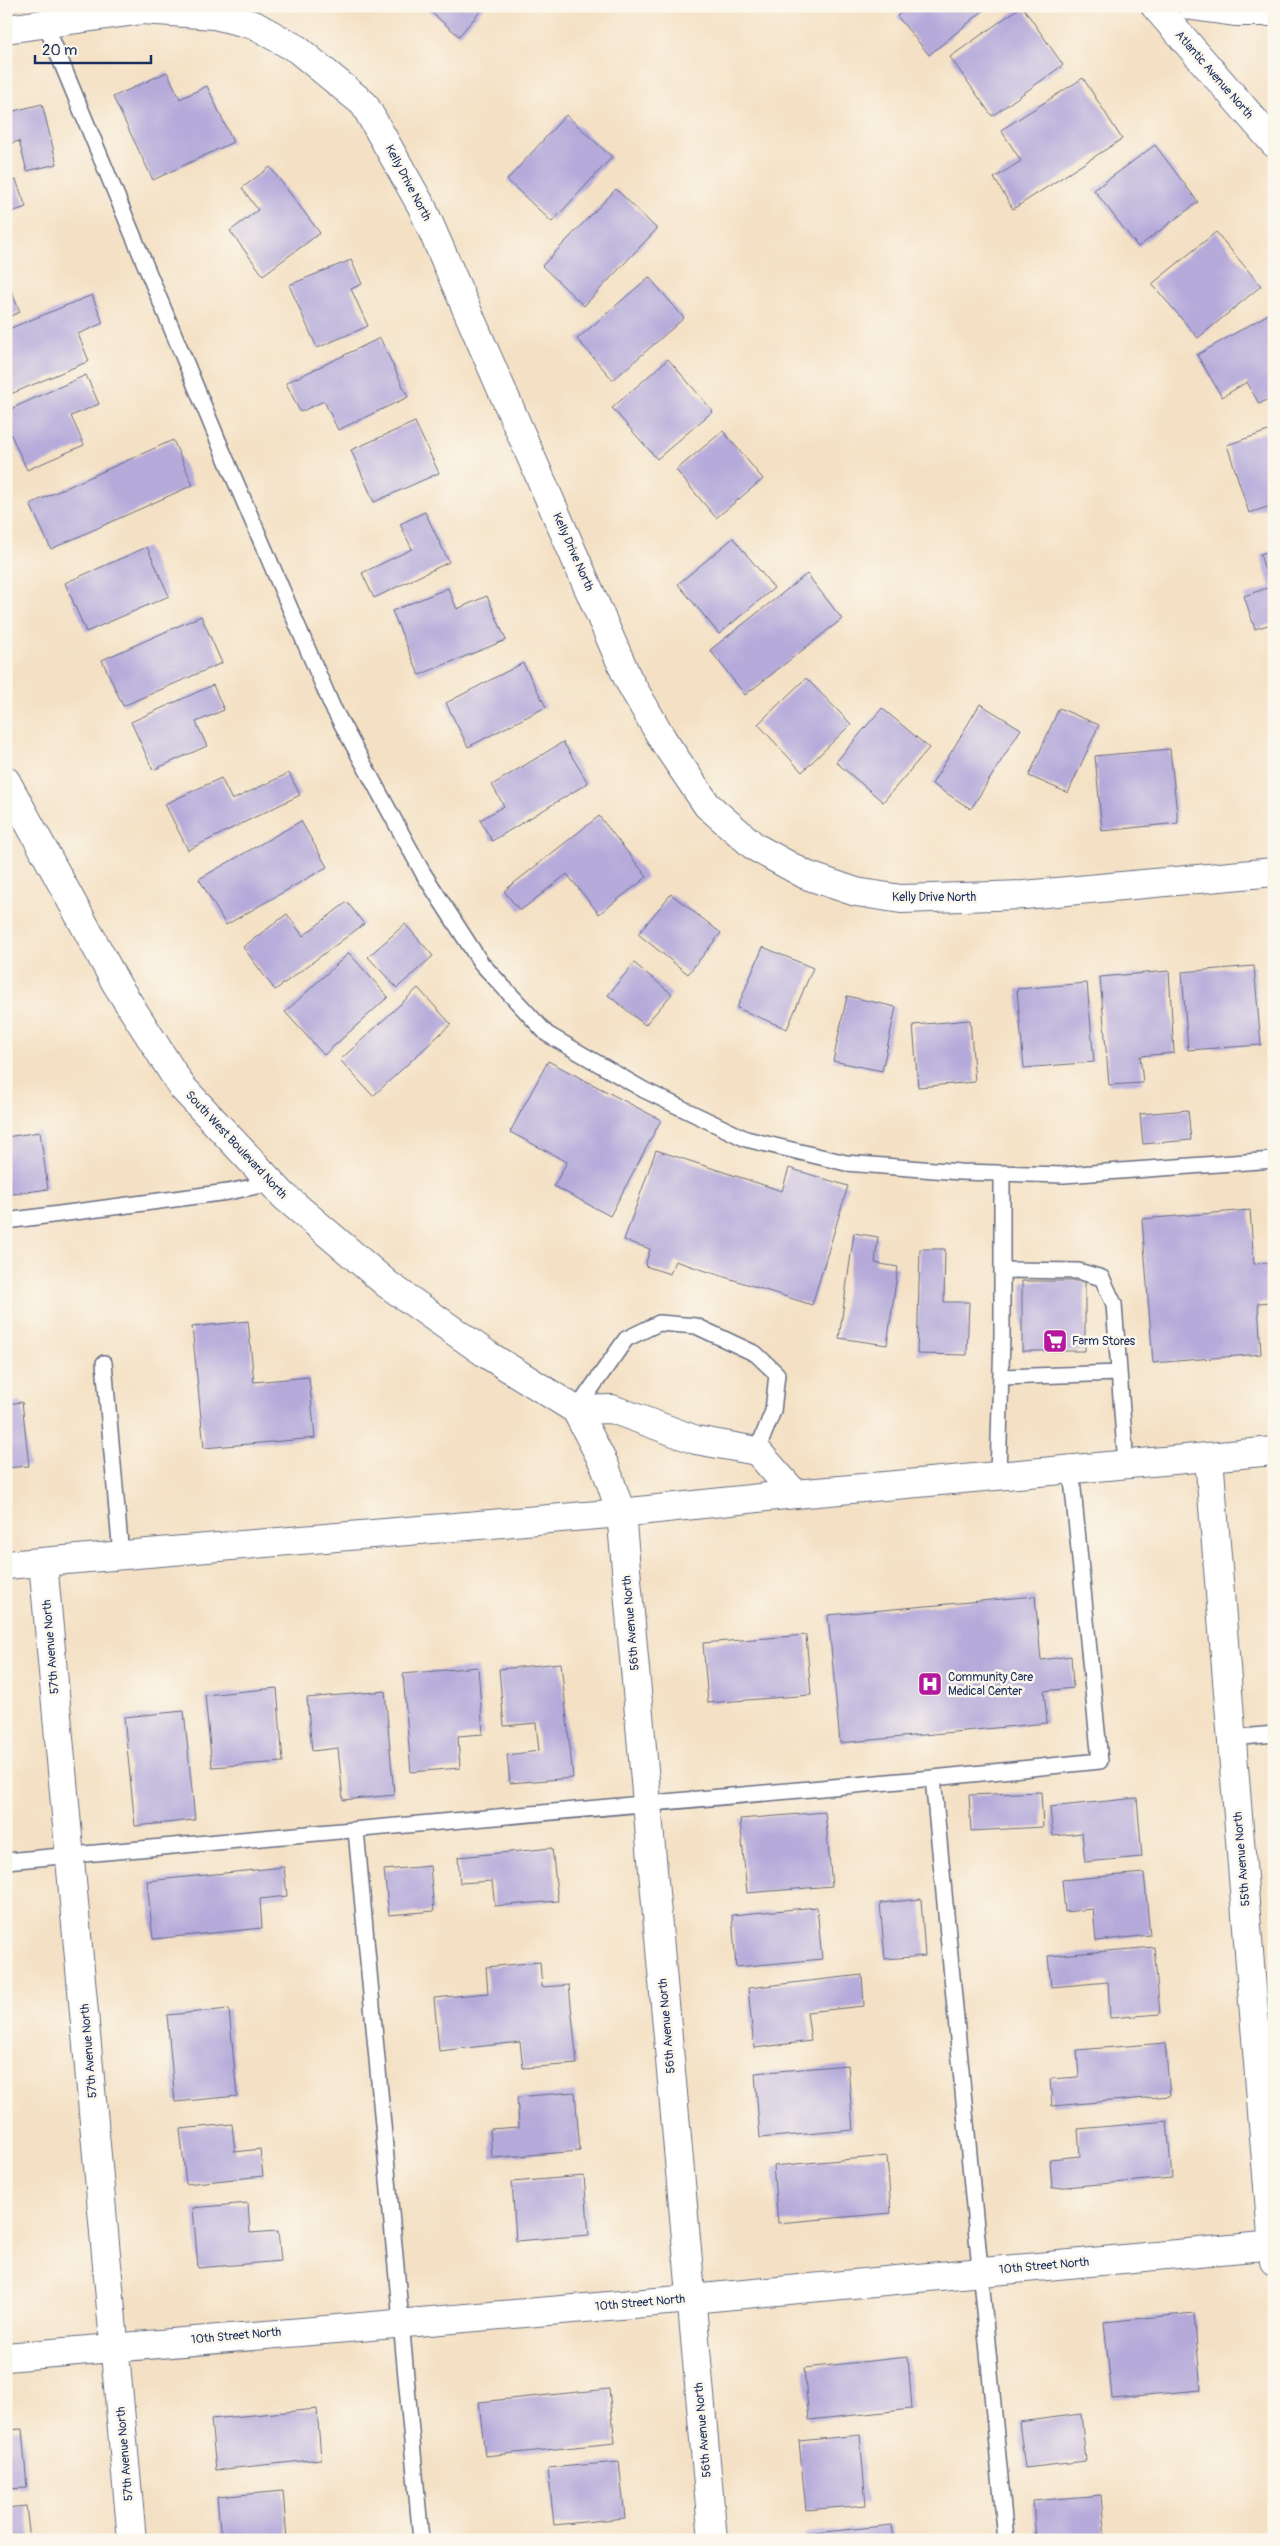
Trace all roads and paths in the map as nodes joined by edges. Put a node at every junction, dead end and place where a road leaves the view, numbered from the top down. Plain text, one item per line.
1 (1155, 6) edge
2 (1192, 6) edge
3 (1274, 12) edge
4 (45, 23) junction
5 (6, 28) edge
6 (1274, 143) edge
7 (7, 786) edge
8 (1274, 872) edge
9 (1274, 1160) edge
10 (1002, 1173) junction
11 (272, 1183) junction
12 (6, 1221) edge
13 (1002, 1270) junction
14 (104, 1363) dead end
15 (1119, 1373) junction
16 (1001, 1377) junction
17 (576, 1410) junction
18 (757, 1451) junction
19 (1274, 1451) edge
20 (1209, 1457) junction
21 (1126, 1465) junction
22 (1071, 1469) junction
23 (998, 1476) junction
24 (795, 1494) junction
25 (621, 1513) junction
26 (121, 1555) junction
27 (44, 1562) junction
28 (6, 1565) edge
29 (1274, 1734) edge
30 (1232, 1738) junction
31 (933, 1778) junction
32 (647, 1805) junction
33 (356, 1830) junction
34 (70, 1855) junction
35 (6, 1861) edge
36 (1269, 2128) edge
37 (1273, 2251) edge
38 (980, 2272) junction
39 (691, 2299) junction
40 (400, 2322) junction
41 (116, 2346) junction
42 (6, 2356) edge
43 (132, 2540) edge
44 (421, 2540) edge
45 (712, 2540) edge
46 (1006, 2540) edge

1 - 6 street, Atlantic Avenue North
2 - 3 street
4 - 5 street, Kelly Drive North
4 - 8 street, Kelly Drive North
4 - 10 lane
7 - 11 street, South West Boulevard North
9 - 10 lane
10 - 13 lane
11 - 12 lane
11 - 17 street, South West Boulevard North
13 - 15 lane
13 - 16 lane
14 - 26 lane
15 - 16 lane
15 - 21 lane
16 - 23 lane
17 - 18 street
17 - 18 lane
17 - 25 street
18 - 24 street
19 - 20 street
20 - 21 street
20 - 30 street, 55th Avenue North
21 - 22 street
22 - 23 street
22 - 31 lane
23 - 24 street
24 - 25 street
25 - 26 street
25 - 32 street, 56th Avenue North
26 - 27 street
27 - 28 street
27 - 34 street, 57th Avenue North
29 - 30 lane
30 - 36 street, 55th Avenue North
31 - 32 lane
31 - 38 lane
32 - 33 lane
32 - 39 street, 56th Avenue North
33 - 34 lane
33 - 40 lane
34 - 35 lane
34 - 41 street, 57th Avenue North
36 - 37 street, 55th Avenue North
37 - 38 street, 10th Street North
38 - 39 street, 10th Street North
38 - 46 lane
39 - 40 street, 10th Street North
39 - 45 street, 56th Avenue North
40 - 41 street, 10th Street North
40 - 44 lane
41 - 42 street, 10th Street North
41 - 43 street, 57th Avenue North

